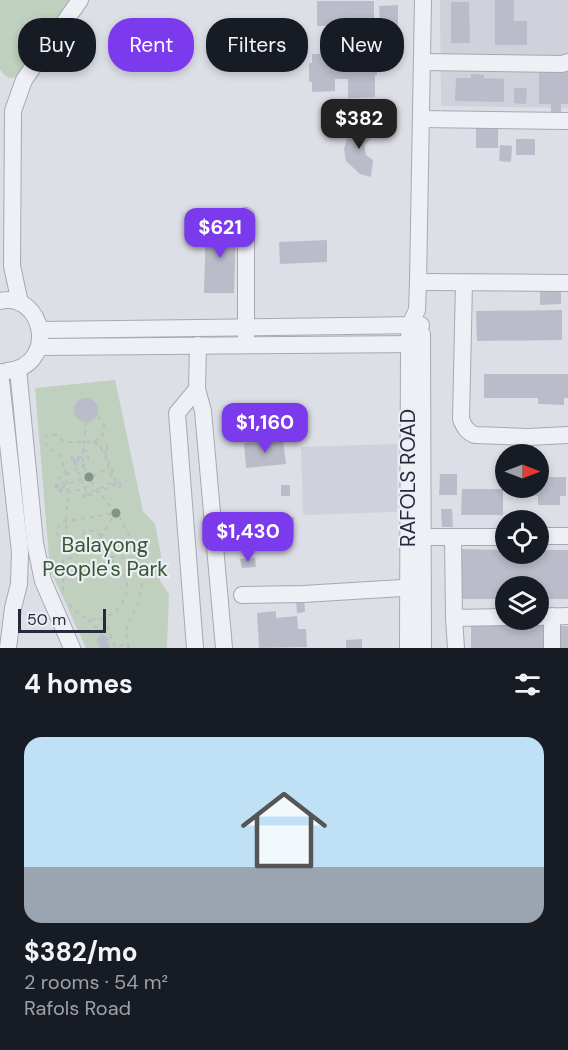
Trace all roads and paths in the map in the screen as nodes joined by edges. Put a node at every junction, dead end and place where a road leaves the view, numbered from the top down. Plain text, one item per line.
1 (80, 0) edge
2 (423, 0) edge
3 (422, 62) junction
4 (568, 62) edge
5 (421, 119) junction
6 (568, 121) edge
7 (246, 216) dead end
8 (418, 282) junction
9 (464, 283) junction
10 (568, 283) edge
11 (0, 301) edge
12 (20, 303) junction
13 (416, 320) junction
14 (246, 327) junction
15 (40, 339) junction
16 (416, 343) junction
17 (198, 345) junction
18 (246, 345) junction
19 (18, 369) junction
20 (0, 371) edge
21 (196, 389) junction
22 (97, 414) dead end
23 (86, 422) dead end
24 (568, 435) edge
25 (85, 442) junction
26 (94, 442) junction
27 (84, 449) junction
28 (103, 451) junction
29 (82, 457) junction
30 (83, 466) junction
31 (108, 468) junction
32 (66, 474) junction
33 (87, 474) junction
34 (93, 476) junction
35 (81, 479) junction
36 (114, 481) junction
37 (92, 482) junction
38 (114, 486) junction
39 (97, 489) junction
40 (61, 492) junction
41 (86, 492) junction
42 (68, 494) junction
43 (90, 495) junction
44 (83, 496) junction
45 (112, 509) junction
46 (111, 514) junction
47 (119, 516) junction
48 (113, 517) junction
49 (66, 520) junction
50 (102, 535) junction
51 (549, 536) edge
52 (568, 536) edge
53 (422, 537) junction
54 (453, 537) junction
55 (495, 537) edge
56 (67, 543) junction
57 (216, 552) junction
58 (91, 553) junction
59 (108, 557) junction
60 (137, 558) junction
61 (63, 561) junction
62 (188, 561) junction
63 (42, 581) junction
64 (19, 584) junction
65 (416, 587) junction
66 (63, 592) dead end
67 (242, 595) dead end
68 (67, 602) dead end
69 (553, 616) edge
70 (104, 617) junction
71 (495, 617) edge
72 (454, 618) junction
73 (88, 619) junction
74 (110, 632) junction
75 (128, 646) edge
76 (8, 648) edge
77 (72, 648) edge
78 (195, 648) edge
79 (224, 648) edge
80 (408, 648) edge
81 (423, 648) edge
82 (456, 648) edge
83 (552, 648) edge

1 - 12 street
2 - 3 street, RAFOLS ROAD
3 - 4 street
3 - 5 street, RAFOLS ROAD
5 - 6 street
5 - 8 street, RAFOLS ROAD
7 - 14 street
8 - 9 street
8 - 13 street, RAFOLS ROAD
9 - 10 street
9 - 24 street
11 - 12 street
12 - 15 street
13 - 14 street
13 - 16 street, RAFOLS ROAD
14 - 15 street
14 - 18 street
15 - 17 street
15 - 19 street
16 - 18 street
16 - 53 street, RAFOLS ROAD
16 - 65 street, RAFOLS ROAD
17 - 18 street
17 - 21 street
19 - 20 street
19 - 63 street
20 - 64 street
21 - 57 street
21 - 62 street
22 - 26 path
23 - 25 path
25 - 26 path
25 - 27 path
25 - 32 path
26 - 28 path
27 - 29 path
27 - 30 path
28 - 28 path, bridge
28 - 31 path
28 - 36 path
29 - 30 path
29 - 35 path, bridge
30 - 32 path
30 - 33 path
31 - 34 path
31 - 36 path
32 - 40 path
32 - 42 path
33 - 34 path
33 - 37 path
34 - 37 path
35 - 40 path, bridge
35 - 41 path, bridge
36 - 38 path, bridge
36 - 38 path, bridge
36 - 39 path
37 - 39 path
37 - 42 path
38 - 43 path, bridge
39 - 44 path
39 - 45 path
40 - 42 path
41 - 43 path, bridge
41 - 44 path, bridge
42 - 49 path
43 - 44 path, bridge
45 - 46 path
45 - 47 path
46 - 48 path
46 - 49 path
47 - 48 path
47 - 60 path
48 - 50 path
49 - 56 path
49 - 56 path
50 - 56 path
50 - 58 path
51 - 52 street
53 - 54 street
53 - 65 street, RAFOLS ROAD
54 - 55 street
54 - 72 street
56 - 61 path
57 - 62 street
57 - 79 street
58 - 59 path
58 - 61 path
59 - 60 path
59 - 70 path
60 - 75 path
61 - 63 path
61 - 66 path
62 - 78 street
63 - 64 street
63 - 77 street
64 - 76 street
65 - 67 street
65 - 80 street, RAFOLS ROAD
65 - 81 street, RAFOLS ROAD
68 - 73 path
69 - 83 street
70 - 73 path
70 - 74 path
71 - 72 street
72 - 82 street
73 - 74 path
74 - 75 path

